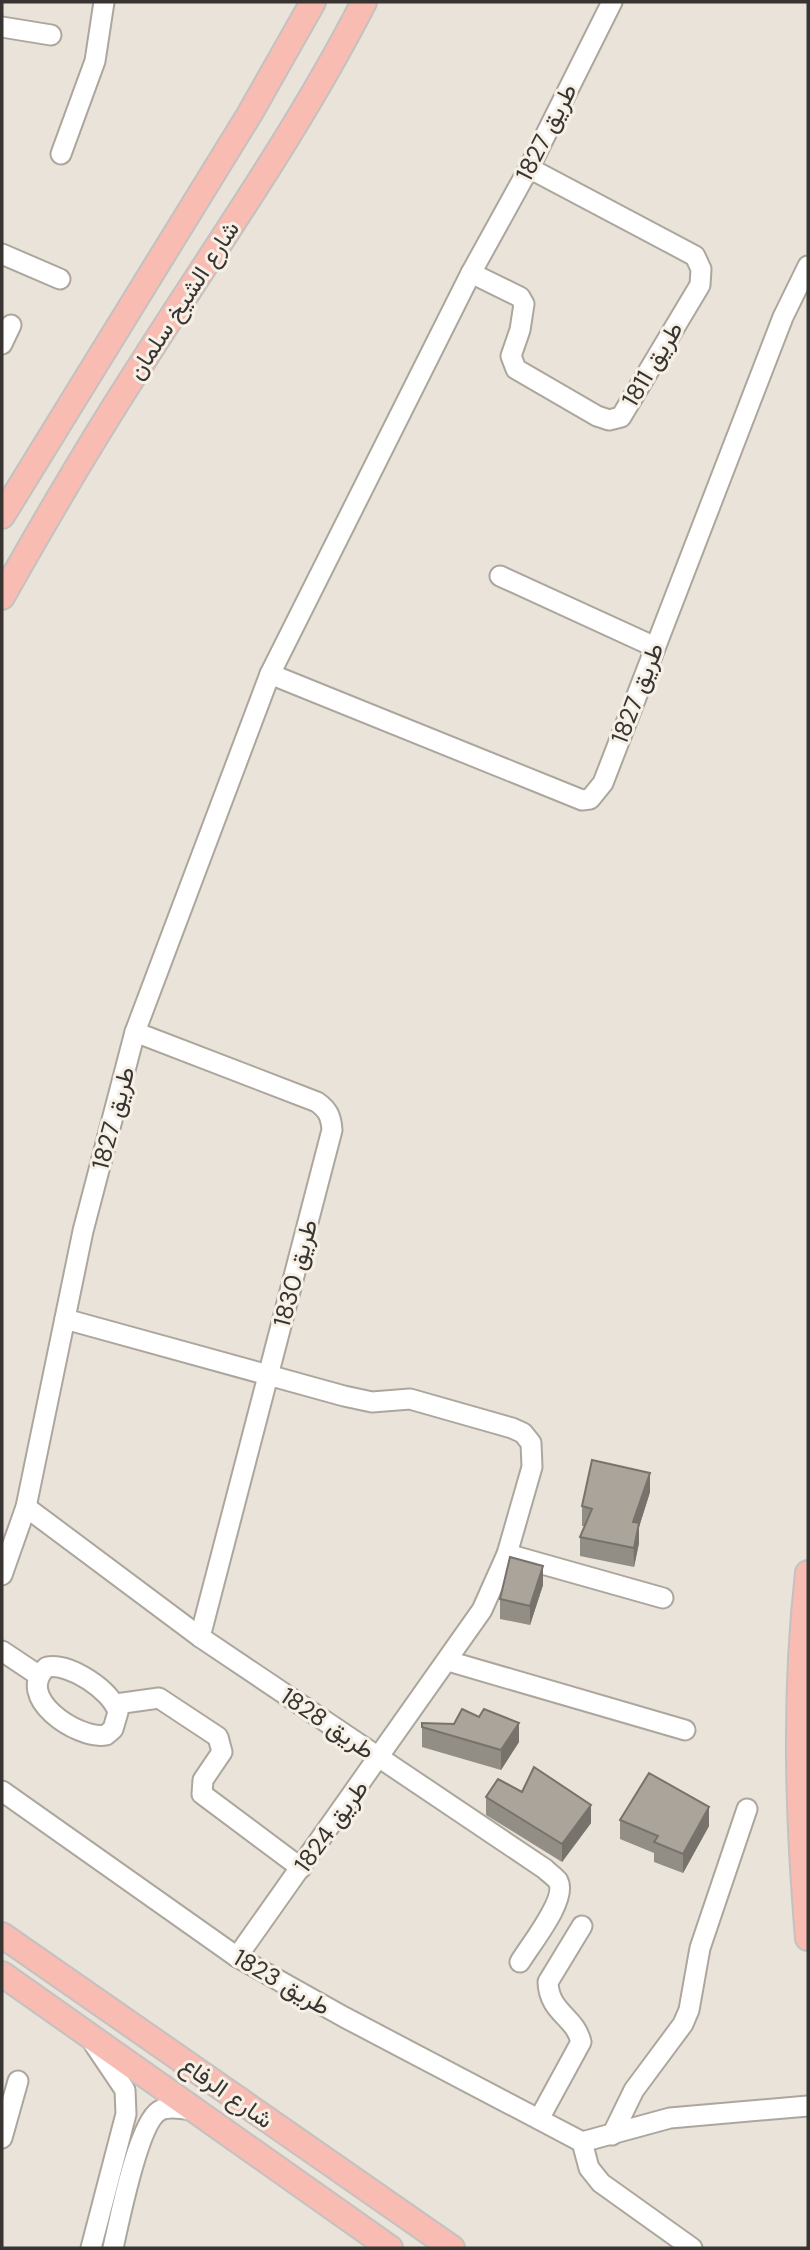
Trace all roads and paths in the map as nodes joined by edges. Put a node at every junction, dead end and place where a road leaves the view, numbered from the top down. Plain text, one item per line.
1 (104, 2) edge
2 (313, 2) edge
3 (363, 2) edge
4 (612, 2) edge
5 (2, 27) edge
6 (51, 35) dead end
7 (61, 155) dead end
8 (529, 168) junction
9 (2, 254) edge
10 (808, 266) edge
11 (471, 273) junction
12 (60, 279) dead end
13 (11, 326) dead end
14 (2, 344) edge
15 (2, 516) edge
16 (500, 576) dead end
17 (2, 597) edge
18 (655, 647) junction
19 (270, 674) junction
20 (135, 1032) junction
21 (65, 1319) junction
22 (269, 1373) junction
23 (26, 1507) junction
24 (507, 1554) junction
25 (808, 1573) edge
26 (2, 1575) edge
27 (663, 1598) dead end
28 (200, 1637) junction
29 (2, 1651) edge
30 (448, 1661) junction
31 (38, 1675) junction
32 (116, 1704) junction
33 (685, 1730) dead end
34 (379, 1758) junction
35 (2, 1791) edge
36 (747, 1809) dead end
37 (803, 1817) edge
38 (301, 1868) junction
39 (582, 1926) dead end
40 (2, 1935) edge
41 (808, 1938) edge
42 (237, 1957) junction
43 (520, 1962) dead end
44 (2, 1974) edge
45 (89, 2037) junction
46 (18, 2081) dead end
47 (808, 2106) edge
48 (196, 2111) junction
49 (539, 2119) junction
50 (612, 2135) junction
51 (2, 2137) edge
52 (582, 2142) junction
53 (91, 2248) edge
54 (113, 2248) edge
55 (390, 2248) edge
56 (452, 2248) edge
57 (692, 2248) edge

1 - 7 street
2 - 15 main road, شارع الشيخ سلمان
3 - 17 main road, شارع الشيخ سلمان
4 - 8 street, طريق 1827
5 - 6 street
8 - 11 street, طريق 1827
8 - 11 street, طريق 1811
9 - 12 street
10 - 18 street, طريق 1827
11 - 19 street, طريق 1827
13 - 14 street
16 - 18 street
18 - 19 street, طريق 1827
19 - 20 street, طريق 1827
20 - 21 street, طريق 1827
20 - 22 street, طريق 1830
21 - 22 street
21 - 23 street, طريق 1827
22 - 24 street, طريق 1824
22 - 28 street, طريق 1830
23 - 26 street, طريق 1827
23 - 28 street, طريق 1828
24 - 27 street
24 - 30 street, طريق 1824
25 - 37 main road
28 - 34 street, طريق 1828
29 - 31 street
30 - 33 street
30 - 34 street, طريق 1824
31 - 32 street
31 - 32 street
32 - 38 street
34 - 38 street, طريق 1824
34 - 43 street, طريق 1828
35 - 42 street, طريق 1823
36 - 50 street
37 - 41 main road
38 - 42 street, طريق 1824
39 - 49 street
40 - 56 main road, شارع الرفاع
42 - 49 street, طريق 1823
44 - 45 main road, شارع الرفاع
45 - 48 main road, شارع الرفاع
45 - 53 street
46 - 51 street
47 - 50 street
48 - 54 street
48 - 55 main road, شارع الرفاع
49 - 52 street, طريق 1823
50 - 52 street
52 - 57 street

